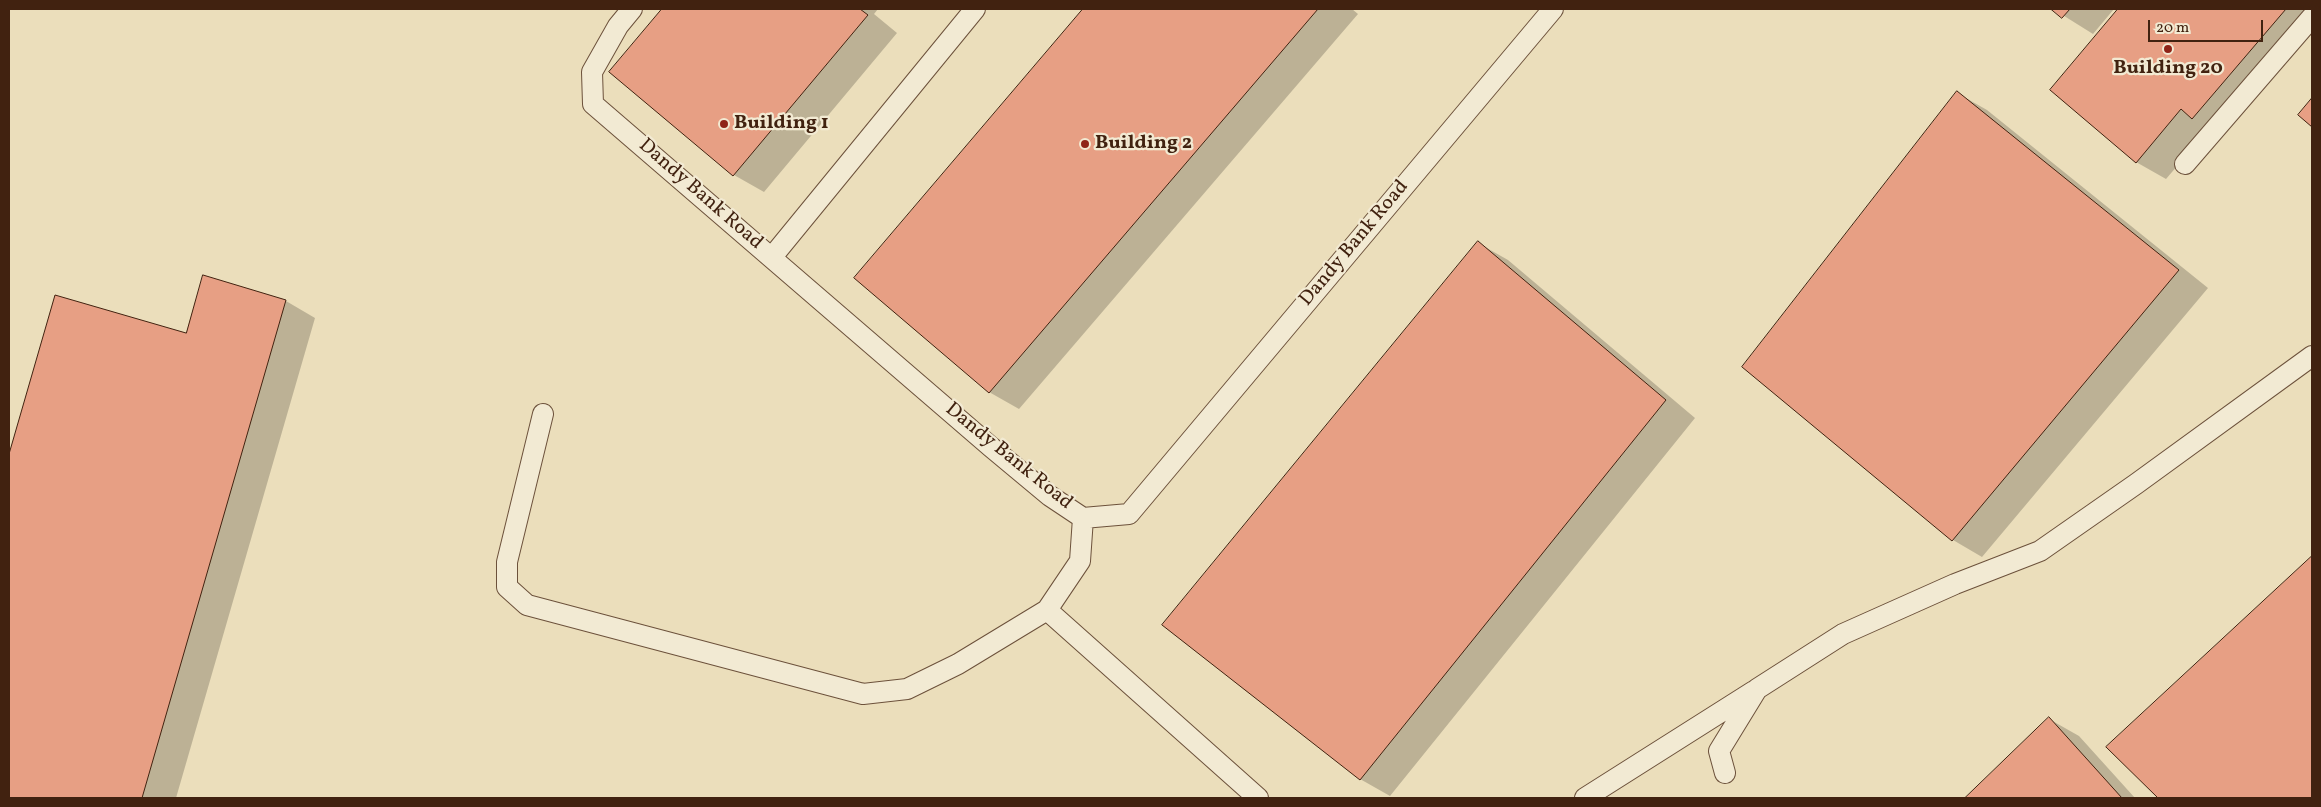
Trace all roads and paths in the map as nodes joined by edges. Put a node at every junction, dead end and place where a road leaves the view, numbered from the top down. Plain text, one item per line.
1 (632, 9) edge
2 (975, 9) edge
3 (1553, 9) edge
4 (2312, 17) edge
5 (2185, 164) dead end
6 (772, 257) junction
7 (2312, 356) edge
8 (543, 414) dead end
9 (1083, 518) junction
10 (1047, 610) junction
11 (1757, 688) junction
12 (1725, 773) dead end
13 (1258, 798) edge
14 (1584, 798) edge

1 - 6 lane, Dandy Bank Road
2 - 6 lane
3 - 9 lane, Dandy Bank Road
4 - 5 lane
6 - 9 lane, Dandy Bank Road
7 - 11 lane
8 - 10 lane
9 - 10 lane
10 - 13 lane
11 - 12 lane
11 - 14 lane

